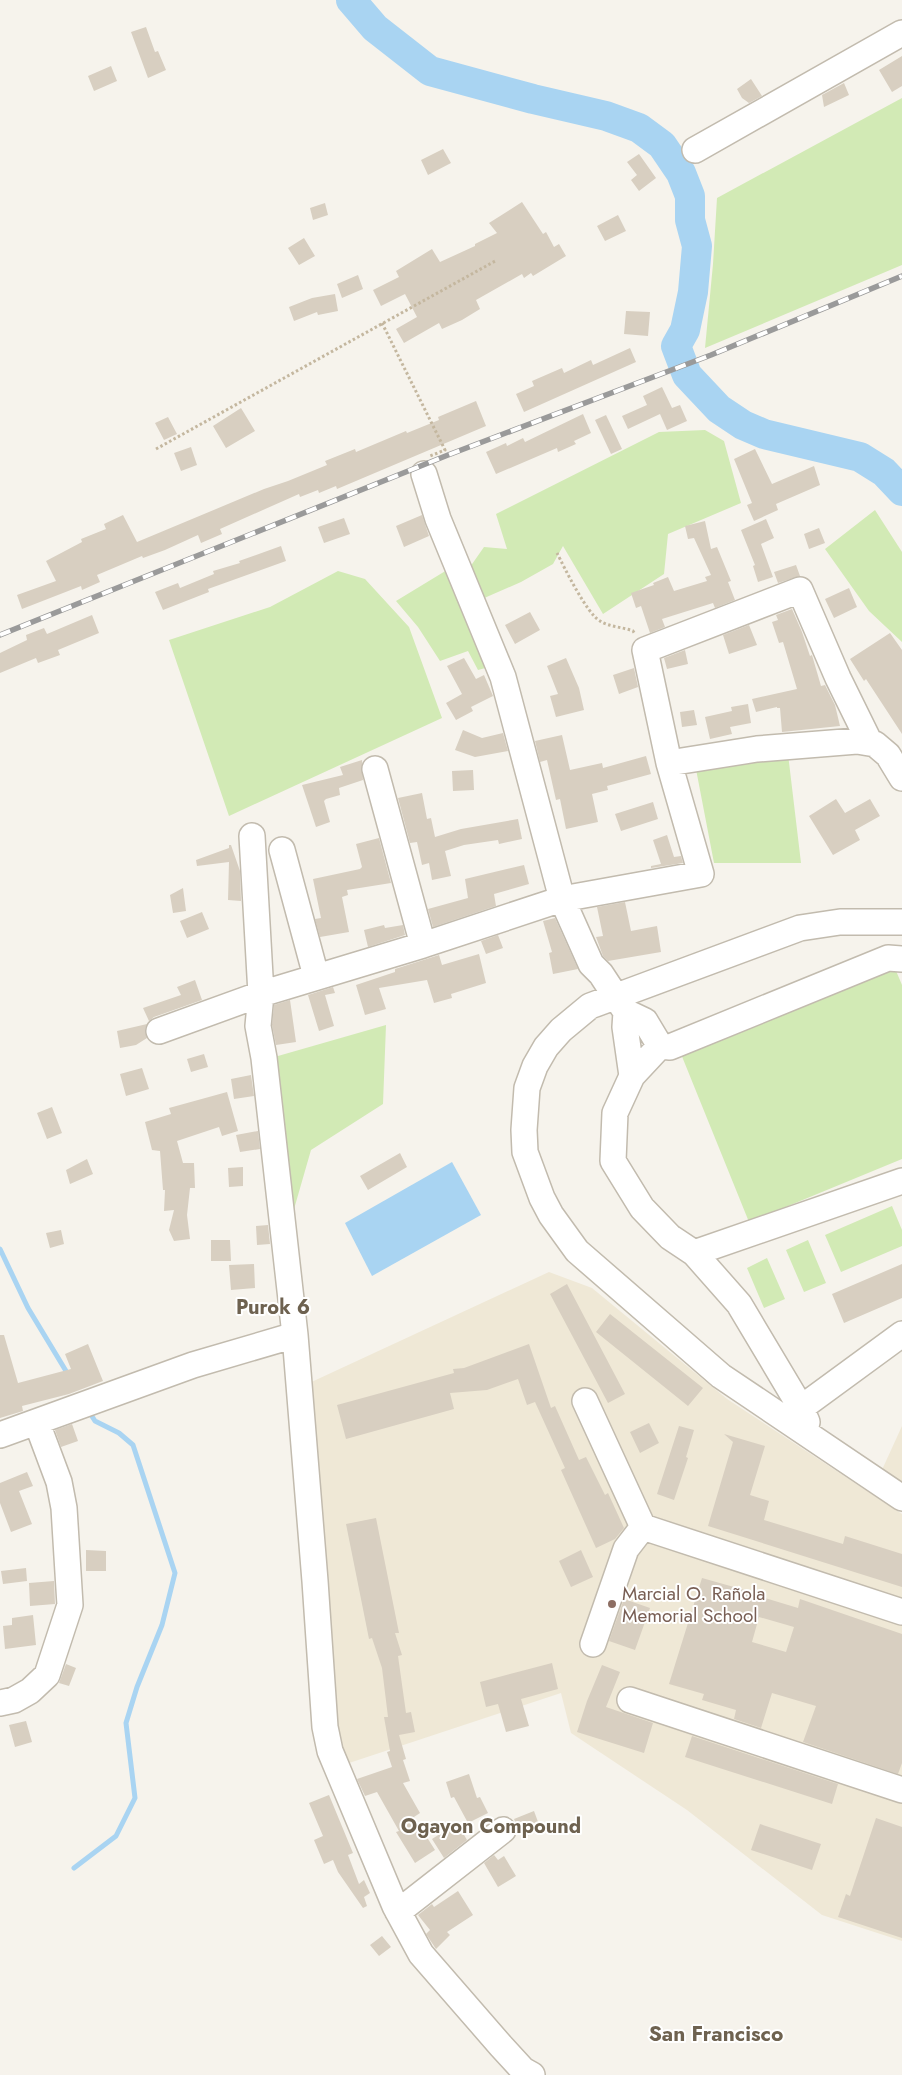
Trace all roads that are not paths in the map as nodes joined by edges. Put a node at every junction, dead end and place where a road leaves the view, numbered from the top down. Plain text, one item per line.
1 (902, 32) edge
2 (695, 150) dead end
3 (424, 474) road end
4 (870, 743) junction
5 (669, 763) junction
6 (376, 769) dead end
7 (902, 778) edge
8 (252, 836) dead end
9 (282, 850) dead end
10 (562, 899) junction
11 (902, 922) edge
12 (423, 945) junction
13 (902, 959) edge
14 (316, 976) junction
15 (261, 994) junction
16 (621, 1003) junction
17 (159, 1031) dead end
18 (660, 1046) junction
19 (632, 1076) junction
20 (902, 1181) edge
21 (694, 1253) junction
22 (902, 1334) edge
23 (294, 1335) junction
24 (585, 1401) dead end
25 (801, 1408) junction
26 (37, 1423) junction
27 (0, 1435) edge
28 (815, 1441) junction
29 (902, 1498) edge
30 (643, 1527) junction
31 (902, 1612) edge
32 (593, 1644) dead end
33 (630, 1700) dead end
34 (0, 1703) edge
35 (902, 1790) edge
36 (503, 1830) dead end
37 (398, 1912) junction
38 (532, 2075) edge

1 - 2 street
3 - 10 street
4 - 5 street
4 - 5 street
4 - 7 street
5 - 10 street
6 - 12 street
8 - 15 street
9 - 14 street
10 - 12 street
10 - 16 street
11 - 16 street
12 - 14 street
13 - 18 street
14 - 15 street
15 - 17 street
15 - 23 street
16 - 18 street
16 - 19 street
16 - 28 street
18 - 19 street
19 - 21 street
20 - 21 street
21 - 25 street
22 - 25 street
23 - 26 street
23 - 37 street
24 - 30 street
25 - 28 street
26 - 27 street
26 - 34 street
28 - 29 street
30 - 31 street
30 - 32 street
33 - 35 street
36 - 37 street
37 - 38 street

